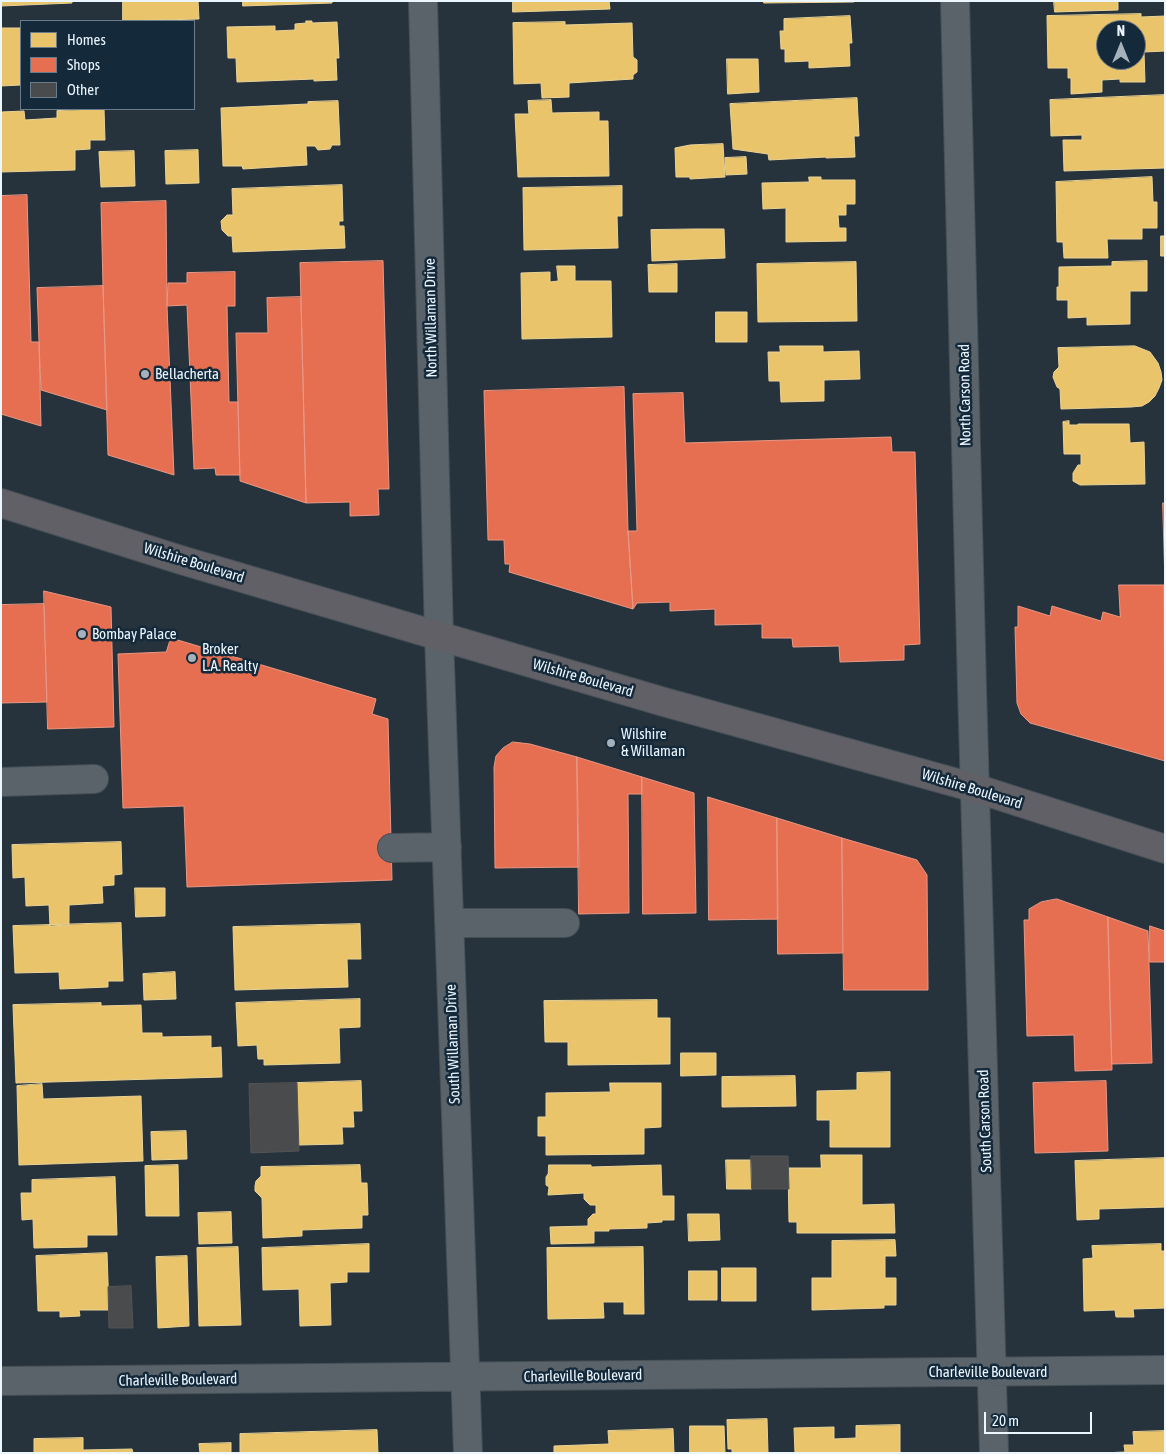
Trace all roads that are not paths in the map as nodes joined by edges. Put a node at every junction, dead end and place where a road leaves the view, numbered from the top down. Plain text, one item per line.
1 (423, 1) edge
2 (954, 1) edge
3 (1, 503) edge
4 (438, 636) junction
5 (94, 779) dead end
6 (1, 782) edge
7 (975, 788) junction
8 (446, 847) junction
9 (392, 848) dead end
10 (1165, 849) edge
11 (449, 923) junction
12 (565, 923) dead end
13 (1165, 1370) edge
14 (992, 1371) junction
15 (466, 1377) junction
16 (1, 1381) edge
17 (468, 1453) edge
18 (994, 1453) edge

1 - 4 street, North Willaman Drive
2 - 7 street, North Carson Road
3 - 4 main road, Wilshire Boulevard
4 - 7 main road, Wilshire Boulevard
4 - 8 street, South Willaman Drive
5 - 6 street
7 - 10 main road, Wilshire Boulevard
7 - 14 street, South Carson Road
8 - 9 street
8 - 11 street, South Willaman Drive
11 - 12 street
11 - 15 street, South Willaman Drive
13 - 14 street, Charleville Boulevard
14 - 15 street, Charleville Boulevard
14 - 18 street, South Carson Road
15 - 16 street, Charleville Boulevard
15 - 17 street, South Willaman Drive

